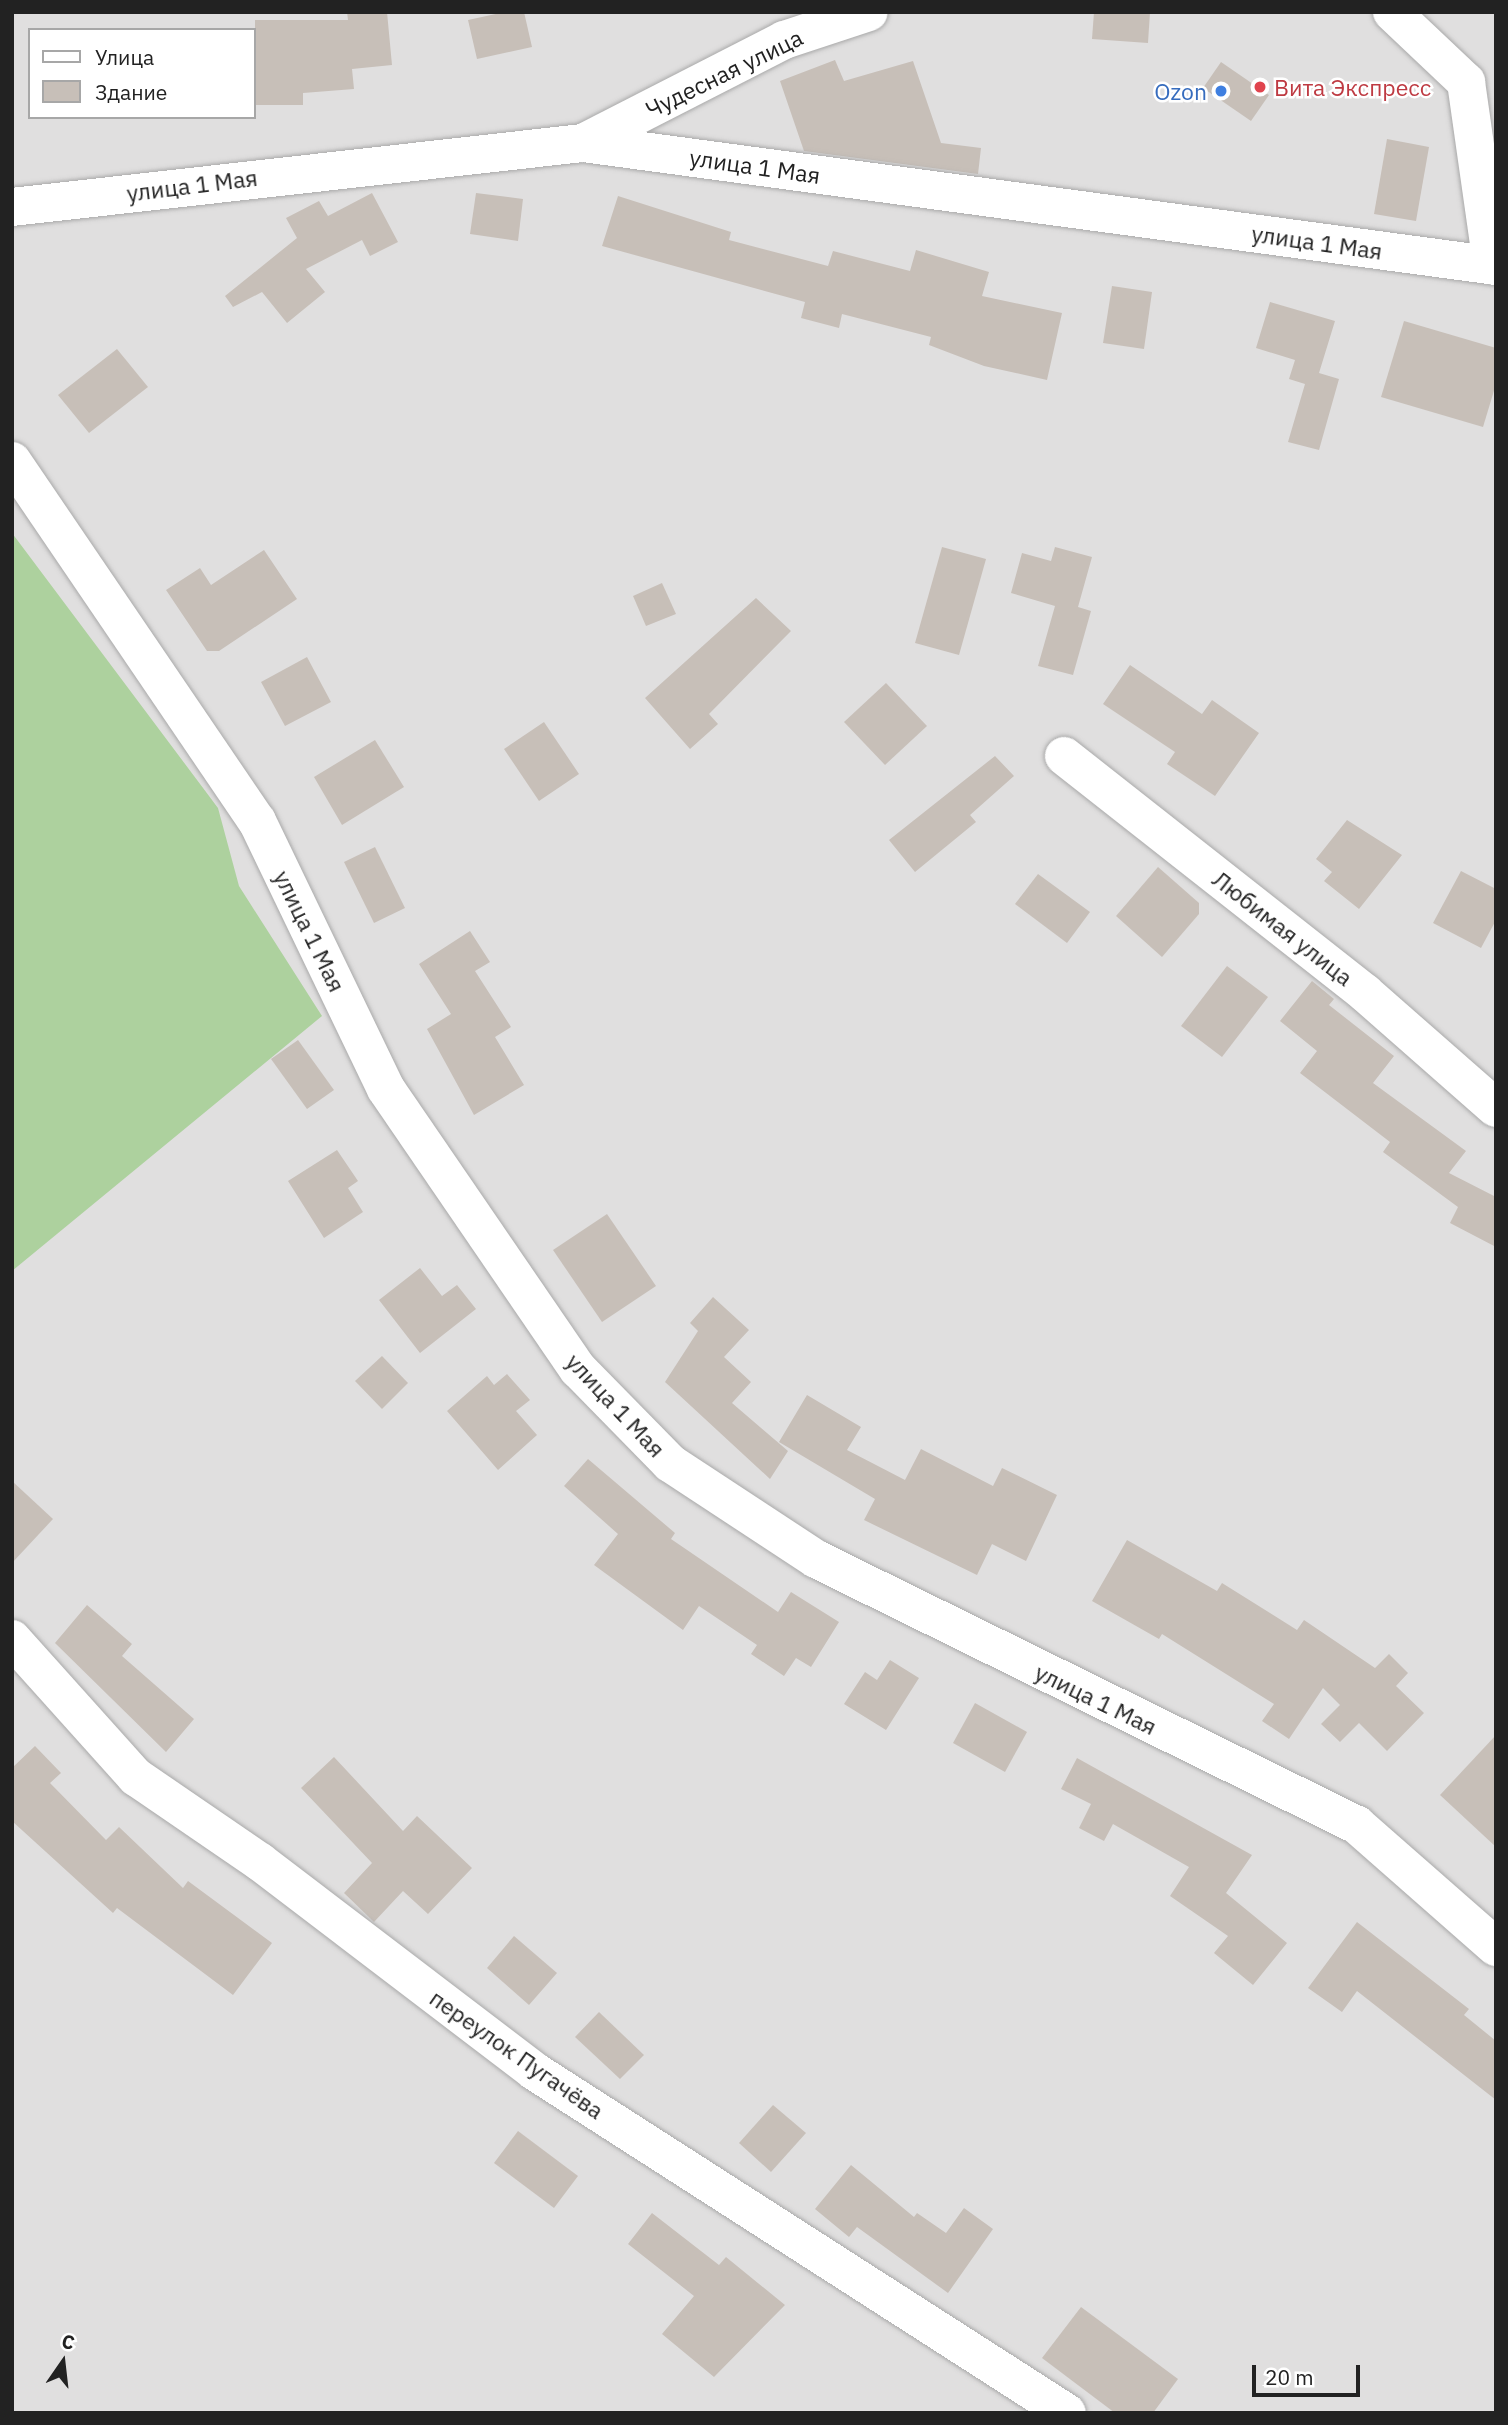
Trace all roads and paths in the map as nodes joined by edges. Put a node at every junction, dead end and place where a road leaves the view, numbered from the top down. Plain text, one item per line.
1 (869, 12) edge
2 (1392, 12) edge
3 (583, 143) junction
4 (12, 207) edge
5 (1494, 266) edge
6 (12, 461) edge
7 (1064, 756) dead end
8 (1496, 1108) edge
9 (12, 1639) edge
10 (1496, 1947) edge
11 (1067, 2413) edge

1 - 3 street, Чудесная улица
2 - 5 street
3 - 4 street, улица 1 Мая
3 - 5 street, улица 1 Мая
6 - 10 street, улица 1 Мая
7 - 8 street, Любимая улица
9 - 11 street, переулок Пугачёва

